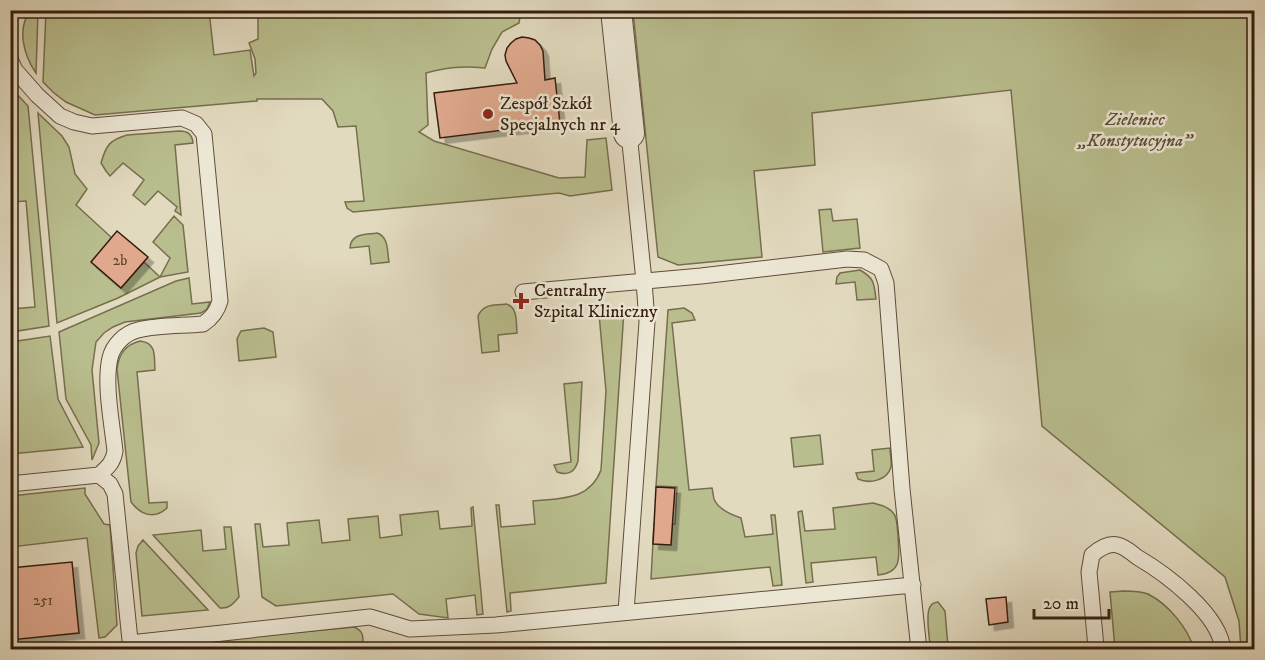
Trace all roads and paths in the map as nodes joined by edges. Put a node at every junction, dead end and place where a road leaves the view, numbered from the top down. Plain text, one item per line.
1 (616, 10) edge
2 (10, 59) edge
3 (629, 133) joint
4 (644, 281) junction
5 (523, 292) dead end
6 (99, 475) junction
7 (10, 484) edge
8 (913, 585) junction
9 (626, 612) junction
10 (130, 646) edge
11 (1096, 647) dead end
12 (919, 650) edge
13 (1223, 650) edge

1 - 3 street
2 - 6 lane
3 - 4 lane
4 - 5 lane
4 - 8 lane
4 - 9 lane
6 - 7 lane
6 - 10 lane
8 - 9 lane
8 - 12 lane
9 - 10 lane
11 - 13 lane

